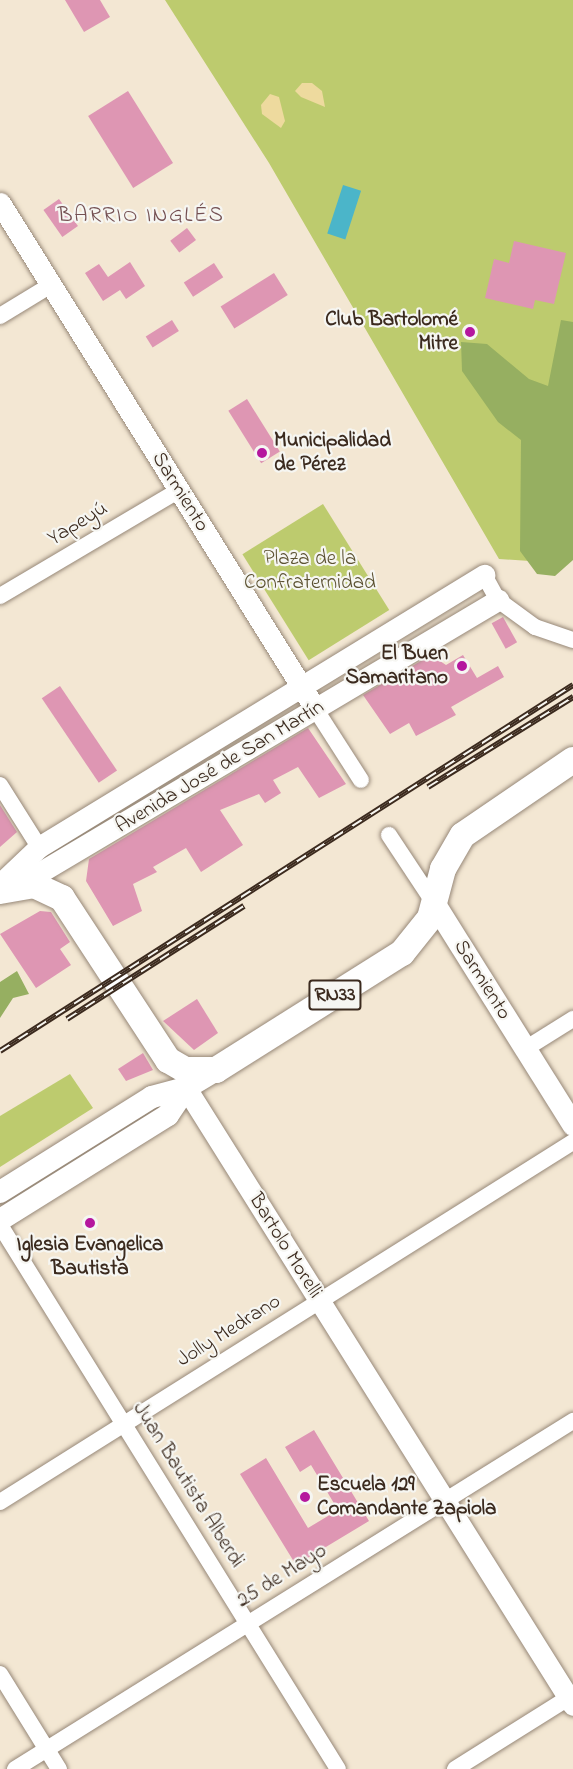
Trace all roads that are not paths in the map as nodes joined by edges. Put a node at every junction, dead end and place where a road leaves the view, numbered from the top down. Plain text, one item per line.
1 (0, 203) edge
2 (51, 285) junction
3 (0, 316) edge
4 (179, 490) junction
5 (484, 575) joint
6 (0, 596) edge
7 (498, 600) junction
8 (573, 640) edge
9 (302, 688) junction
10 (316, 710) junction
11 (573, 760) edge
12 (361, 780) dead end
13 (0, 785) edge
14 (389, 835) dead end
15 (39, 847) junction
16 (48, 869) junction
17 (6, 887) edge
18 (62, 898) junction
19 (434, 903) junction
20 (573, 1019) edge
21 (525, 1049) junction
22 (168, 1059) junction
23 (216, 1070) junction
24 (186, 1088) junction
25 (573, 1125) edge
26 (573, 1142) edge
27 (0, 1192) edge
28 (0, 1222) edge
29 (319, 1301) junction
30 (573, 1421) edge
31 (124, 1424) junction
32 (445, 1501) junction
33 (0, 1502) edge
34 (248, 1624) junction
35 (0, 1674) edge
36 (572, 1699) edge
37 (47, 1749) junction
38 (15, 1769) edge
39 (59, 1769) edge
40 (338, 1769) edge
41 (455, 1769) edge

1 - 2 street, Sarmiento
2 - 3 street
2 - 4 street, Sarmiento
4 - 6 street, Yapeyú
4 - 9 street, Sarmiento
5 - 7 street
5 - 9 street, Avenida José de San Martín
7 - 8 street
7 - 10 street, Avenida José de San Martín
9 - 10 street, Sarmiento
9 - 15 street, Avenida José de San Martín
10 - 12 street, Sarmiento
10 - 16 street, Avenida José de San Martín
11 - 19 main road, RN33
13 - 15 street, Bartolo Morelli
14 - 19 street, Sarmiento
15 - 16 street, Bartolo Morelli
15 - 17 street, Avenida José de San Martín
16 - 17 street, Avenida José de San Martín
16 - 18 street, Bartolo Morelli
17 - 18 main road
18 - 22 main road, Bartolo Morelli
19 - 21 main road, Sarmiento
19 - 23 main road, RN33
20 - 21 street
21 - 25 main road, Sarmiento
22 - 23 main road
22 - 24 main road, Bartolo Morelli
23 - 24 main road
24 - 27 main road
24 - 28 main road
24 - 29 street, Bartolo Morelli
26 - 29 street, Jolly Medrano
28 - 31 street, Juan Bautista Alberdi
29 - 31 street, Jolly Medrano
29 - 32 street, Bartolo Morelli
30 - 32 street, 25 de Mayo
31 - 33 street, Jolly Medrano
31 - 34 street, Juan Bautista Alberdi
32 - 34 street, 25 de Mayo
32 - 36 street, Bartolo Morelli
34 - 37 street, 25 de Mayo
34 - 40 street, Juan Bautista Alberdi
35 - 37 street
36 - 41 street
37 - 38 street, 25 de Mayo
37 - 39 street

